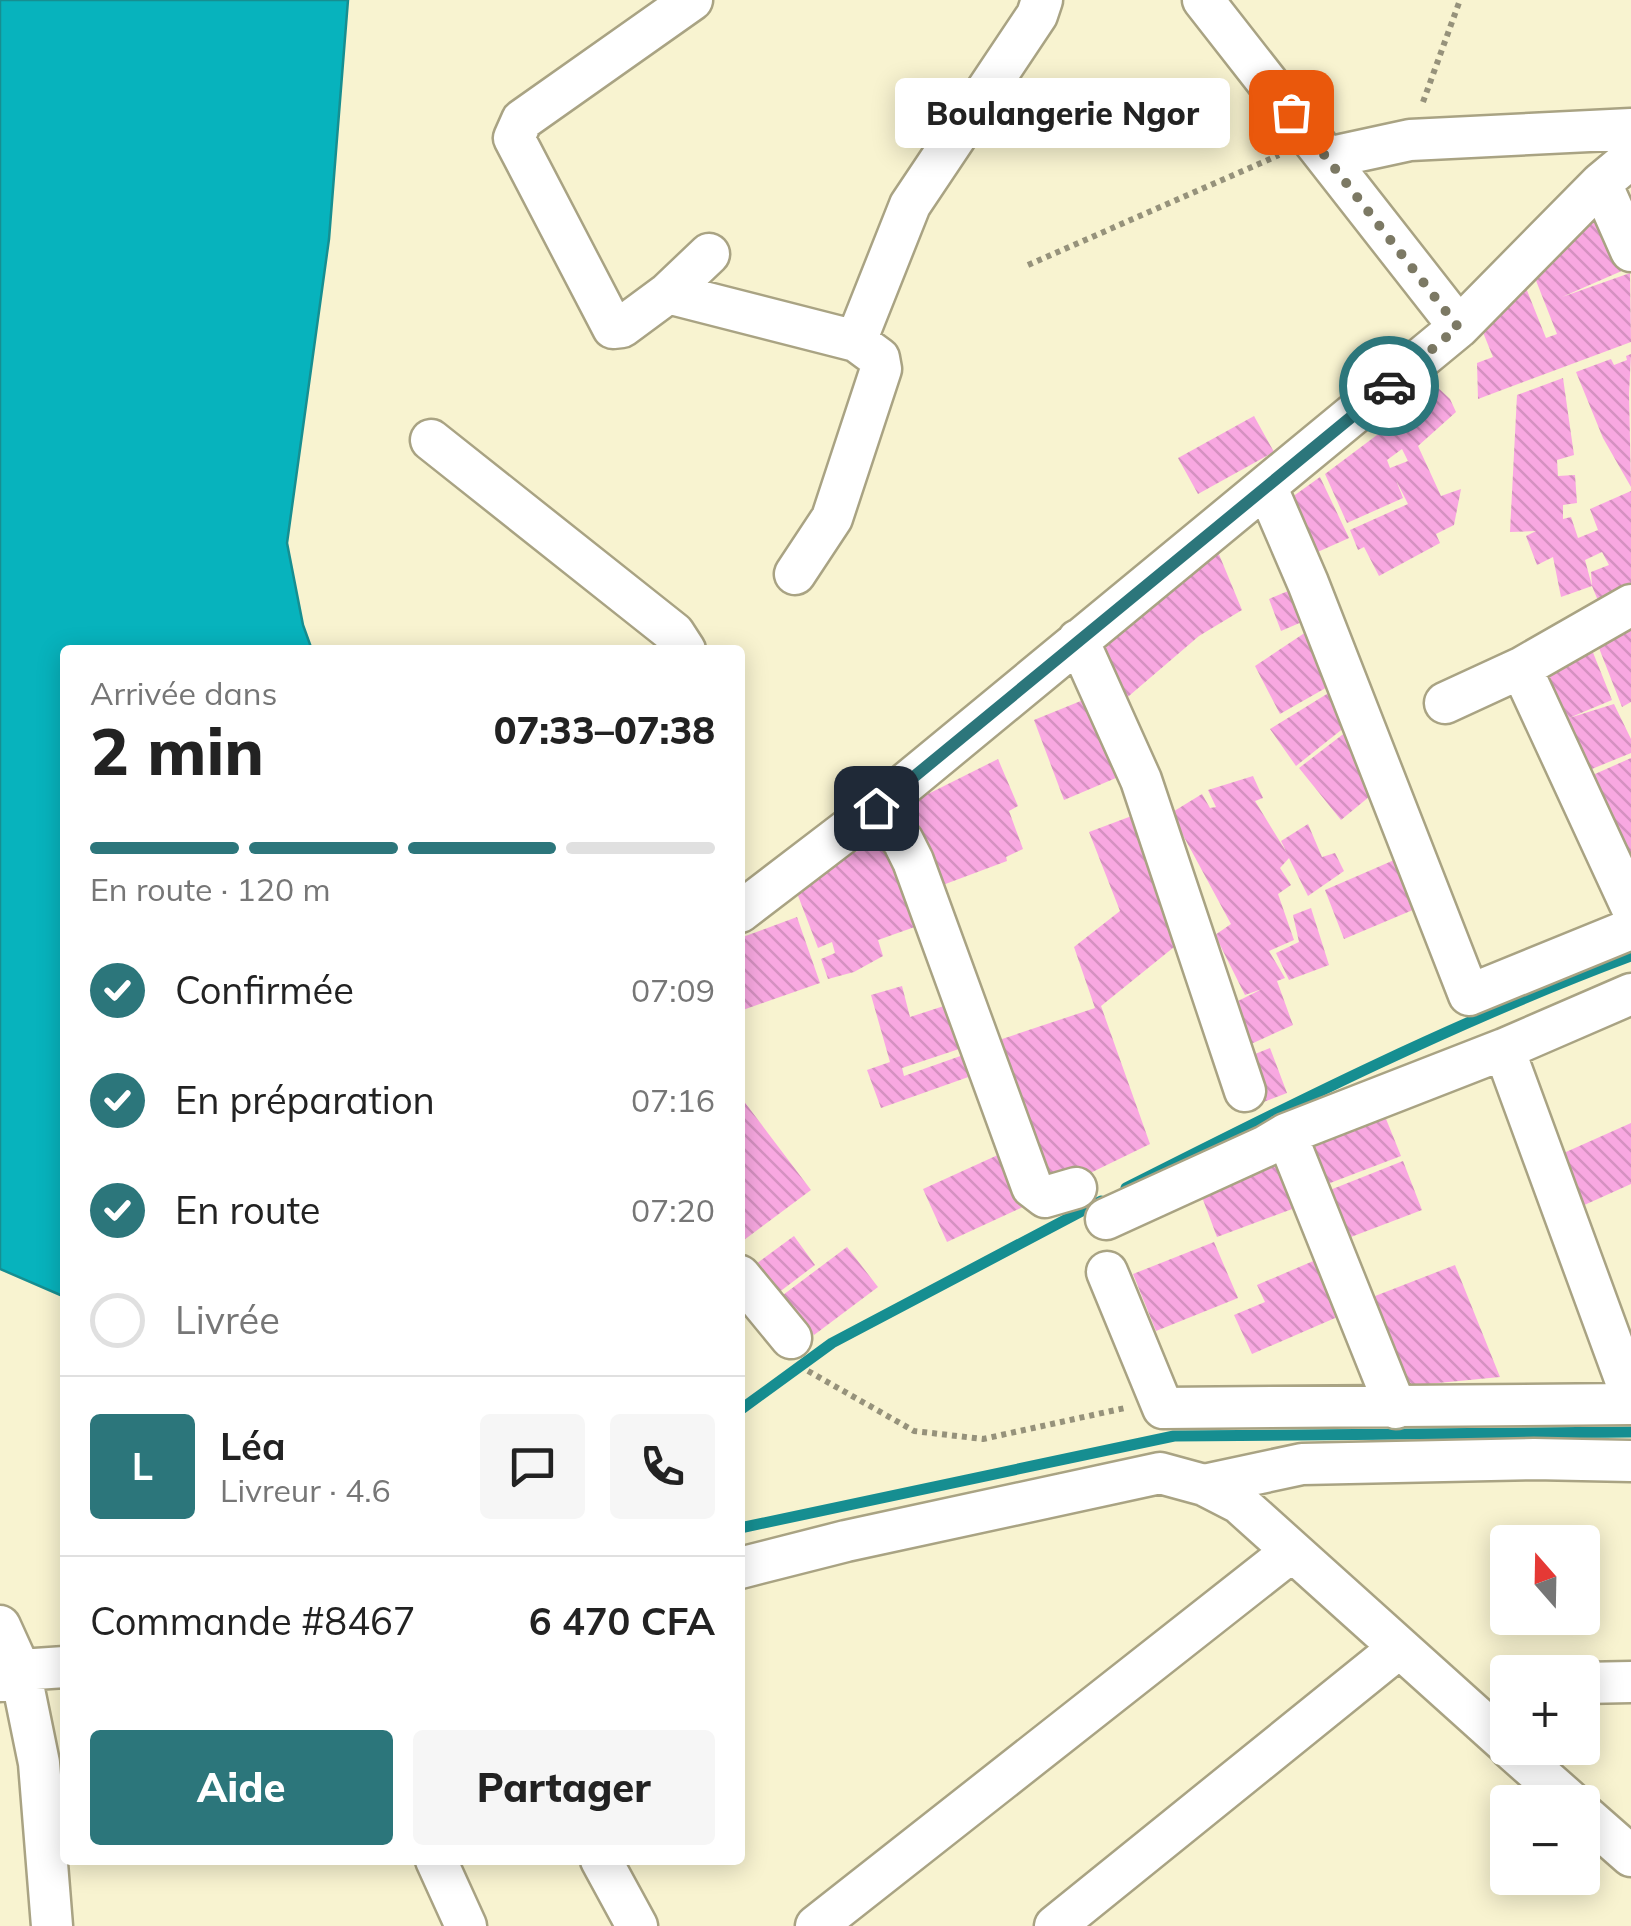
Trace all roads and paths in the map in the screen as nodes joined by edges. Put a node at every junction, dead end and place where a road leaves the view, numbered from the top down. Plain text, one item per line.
1 (692, 0) edge
2 (1042, 0) edge
3 (1203, 0) edge
4 (1460, 0) edge
5 (1631, 129) edge
6 (1410, 140) junction
7 (1320, 148) junction
8 (1616, 170) edge
9 (1631, 251) edge
10 (709, 254) dead end
11 (1028, 265) dead end
12 (668, 293) junction
13 (1458, 327) junction
14 (856, 341) junction
15 (431, 440) dead end
16 (1268, 488) junction
17 (796, 574) dead end
18 (1631, 605) edge
19 (1078, 640) junction
20 (683, 645) edge
21 (1520, 668) junction
22 (1446, 702) dead end
23 (876, 808) junction
24 (1631, 906) edge
25 (745, 908) edge
26 (1631, 929) edge
27 (1631, 994) edge
28 (1504, 1048) junction
29 (1246, 1091) dead end
30 (1286, 1134) junction
31 (1076, 1188) dead end
32 (1106, 1219) dead end
33 (1106, 1272) dead end
34 (745, 1282) edge
35 (791, 1338) dead end
36 (810, 1375) dead end
37 (1631, 1395) edge
38 (1140, 1404) dead end
39 (1631, 1404) edge
40 (1396, 1408) junction
41 (1631, 1462) edge
42 (1204, 1485) junction
43 (1292, 1552) junction
44 (745, 1567) edge
45 (0, 1626) edge
46 (1398, 1648) junction
47 (60, 1668) edge
48 (10, 1675) edge
49 (1631, 1682) edge
50 (1600, 1683) edge
51 (1490, 1721) edge
52 (1535, 1765) edge
53 (1554, 1785) edge
54 (1600, 1829) edge
55 (1631, 1856) edge
56 (438, 1865) edge
57 (603, 1865) edge
58 (52, 1926) edge
59 (466, 1926) edge
60 (636, 1926) edge
61 (816, 1926) edge
62 (1055, 1926) edge

1 - 12 street
2 - 14 street
3 - 7 street
4 - 6 path
5 - 6 street
6 - 7 street
7 - 11 path
7 - 13 street
8 - 9 street
8 - 13 street
10 - 12 street
12 - 14 street
13 - 16 street
14 - 17 street
15 - 20 street
16 - 19 street
16 - 26 street
18 - 21 street
19 - 23 street
19 - 29 street
21 - 22 street
21 - 24 street
23 - 25 street
23 - 31 street
27 - 28 street
28 - 30 street
28 - 37 street
30 - 32 street
30 - 40 street
33 - 40 street
34 - 35 street
36 - 38 path
39 - 40 street
41 - 42 street
42 - 43 street
42 - 44 street
43 - 46 street
43 - 61 street
45 - 48 street
46 - 51 street
46 - 62 street
47 - 48 street
48 - 58 street
49 - 50 street
52 - 53 street
54 - 55 street
56 - 59 street
57 - 60 street

